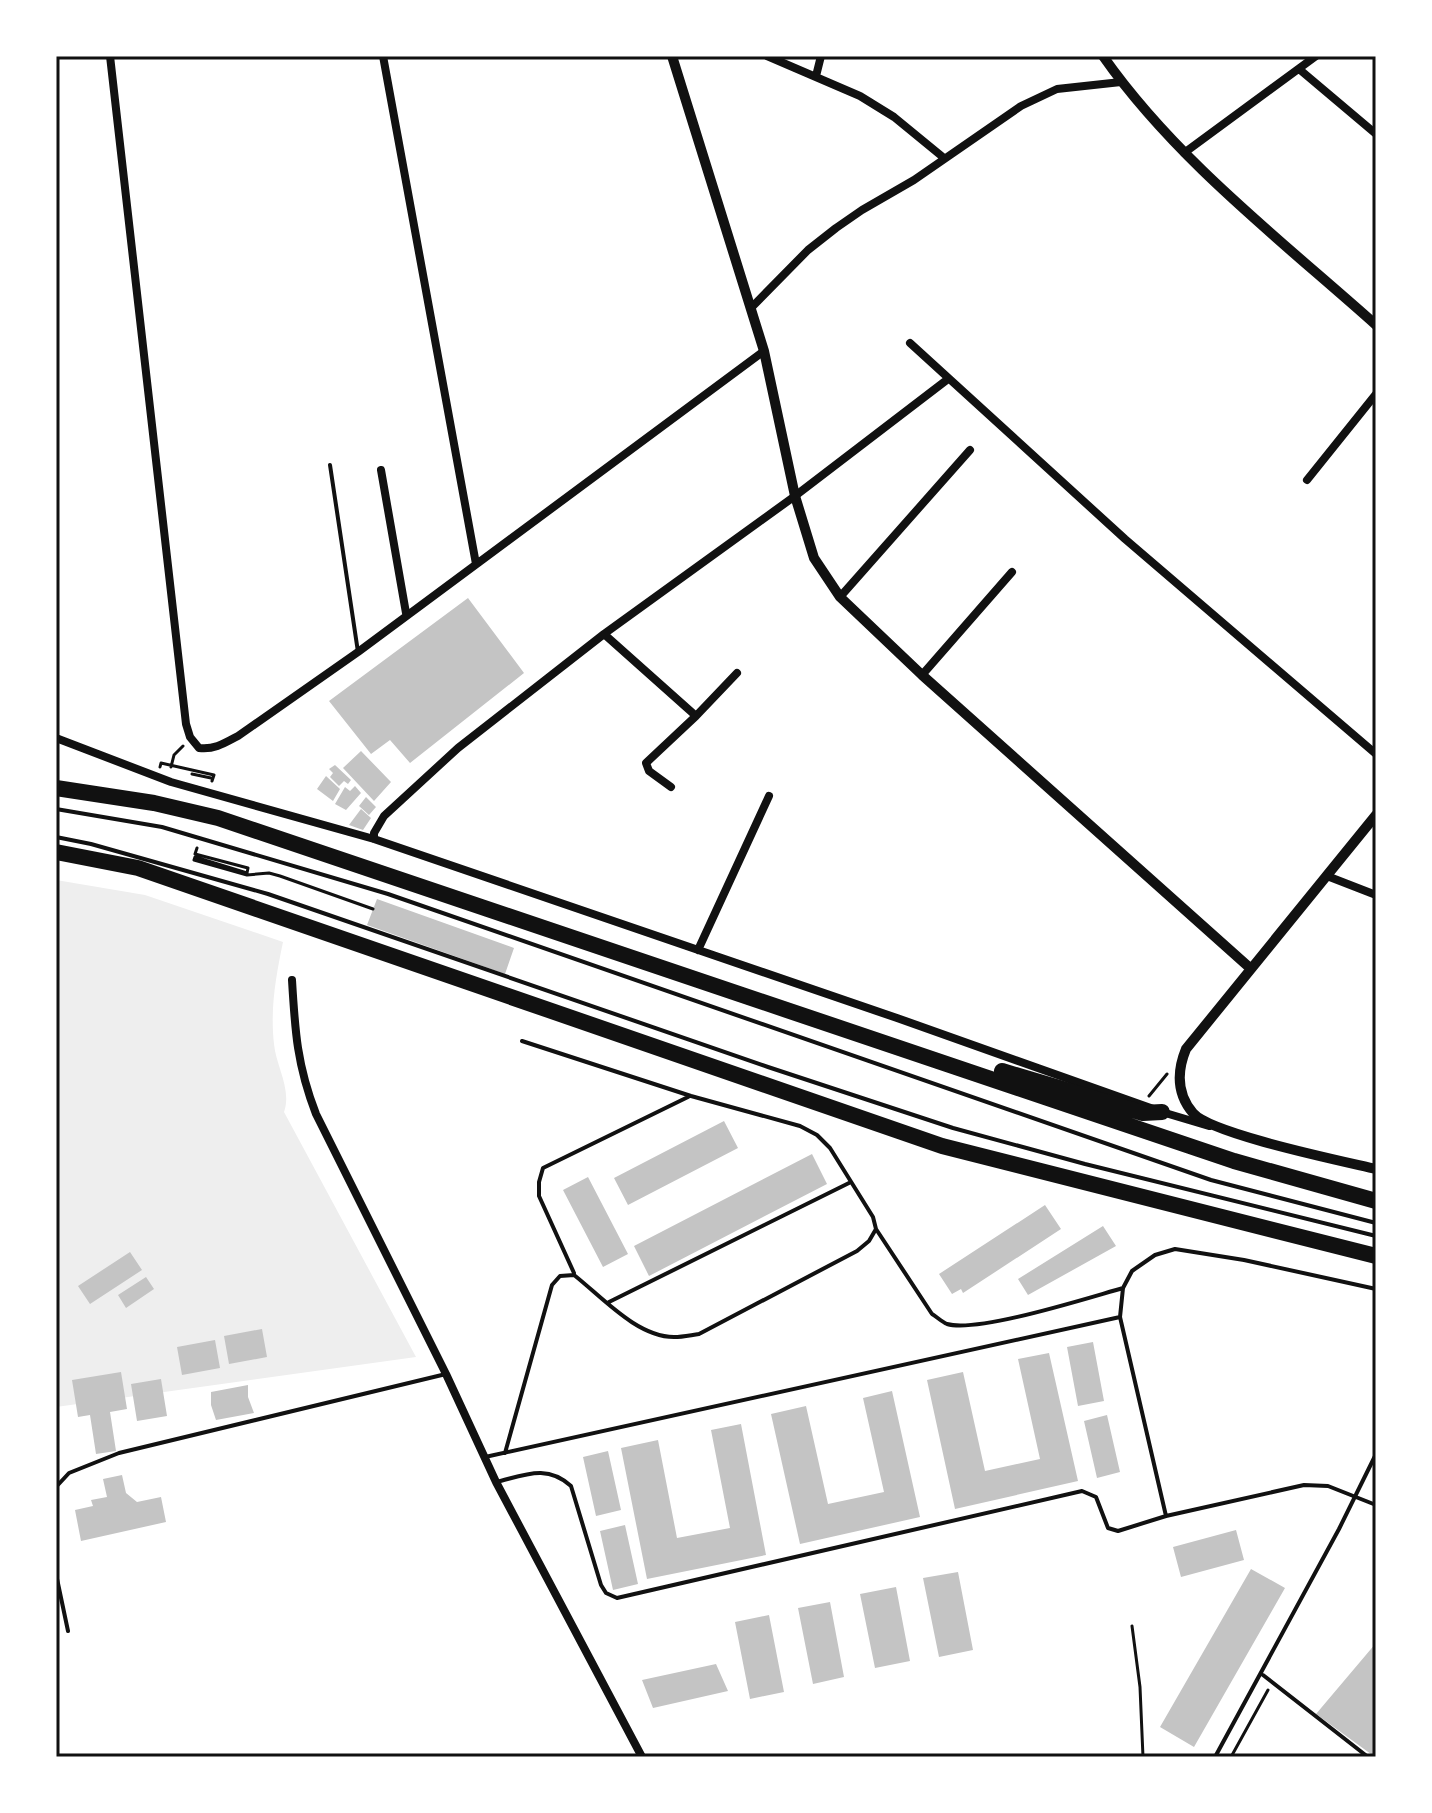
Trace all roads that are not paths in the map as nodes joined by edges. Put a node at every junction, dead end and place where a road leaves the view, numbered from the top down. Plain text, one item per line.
1 (110, 56) edge
2 (383, 56) edge
3 (672, 56) edge
4 (767, 56) edge
5 (821, 56) edge
6 (1103, 56) edge
7 (1316, 56) edge
8 (1299, 69) junction
9 (816, 76) junction
10 (1121, 82) junction
11 (1376, 134) edge
12 (1184, 153) junction
13 (944, 158) junction
14 (751, 308) junction
15 (1376, 325) edge
16 (910, 343) dead end
17 (764, 351) junction
18 (948, 379) junction
19 (1376, 394) edge
20 (970, 450) dead end
21 (330, 465) dead end
22 (381, 470) dead end
23 (1307, 480) dead end
24 (795, 496) junction
25 (476, 564) junction
26 (1012, 572) dead end
27 (840, 597) junction
28 (406, 613) junction
29 (604, 634) junction
30 (358, 652) junction
31 (737, 673) dead end
32 (922, 675) junction
33 (696, 716) junction
34 (56, 738) edge
35 (1376, 754) edge
36 (671, 787) dead end
37 (56, 788) edge
38 (769, 796) dead end
39 (56, 809) edge
40 (1376, 815) edge
41 (56, 837) edge
42 (374, 839) junction
43 (56, 852) edge
44 (1327, 876) junction
45 (1376, 895) edge
46 (698, 950) junction
47 (1250, 968) junction
48 (292, 980) dead end
49 (726, 988) junction
50 (522, 1041) dead end
51 (691, 1096) junction
52 (1162, 1112) junction
53 (1240, 1135) junction
54 (1376, 1169) edge
55 (851, 1182) junction
56 (1376, 1201) edge
57 (1376, 1223) edge
58 (876, 1229) junction
59 (1376, 1236) edge
60 (1376, 1256) edge
61 (574, 1275) junction
62 (1123, 1288) junction
63 (1376, 1289) edge
64 (609, 1302) junction
65 (1120, 1317) junction
66 (446, 1374) junction
67 (505, 1453) junction
68 (1376, 1454) edge
69 (485, 1457) junction
70 (496, 1482) junction
71 (56, 1487) edge
72 (1355, 1495) junction
73 (1376, 1505) edge
74 (1166, 1516) junction
75 (56, 1574) edge
76 (68, 1631) dead end
77 (1262, 1674) junction
78 (642, 1757) edge
79 (1215, 1757) edge
80 (1368, 1757) edge

1 - 30 street
2 - 25 street
3 - 14 street
4 - 9 street
5 - 9 street
6 - 10 street
7 - 8 street
8 - 11 street
8 - 12 street
9 - 13 street
10 - 12 street
10 - 13 street
12 - 15 street
13 - 14 street
14 - 17 street
16 - 18 street
17 - 24 street
17 - 25 street
18 - 24 street
18 - 35 street
19 - 23 street
20 - 27 street
21 - 30 lane
22 - 28 street
24 - 27 street
24 - 29 street
25 - 28 street
26 - 32 street
27 - 32 street
28 - 30 street
29 - 33 street
29 - 42 street
31 - 33 street
32 - 47 street
33 - 36 street
34 - 42 street
37 - 49 highway
38 - 46 street
39 - 57 lane
40 - 44 street
41 - 59 lane
42 - 46 street
43 - 60 highway
44 - 45 street
44 - 47 street
46 - 52 street
47 - 53 street
48 - 66 street
49 - 52 highway
49 - 56 highway
50 - 51 lane
51 - 55 lane
51 - 61 lane
52 - 53 street
53 - 54 street
55 - 58 lane
55 - 64 lane
58 - 62 lane
58 - 64 lane
61 - 64 lane
61 - 67 lane
62 - 63 lane
62 - 65 lane
65 - 67 lane
65 - 74 lane
66 - 69 street
66 - 71 lane
67 - 69 lane
68 - 72 lane
69 - 70 street
70 - 74 lane
70 - 78 street
72 - 73 lane
72 - 74 lane
72 - 77 lane
75 - 76 lane
77 - 79 lane
77 - 80 lane

